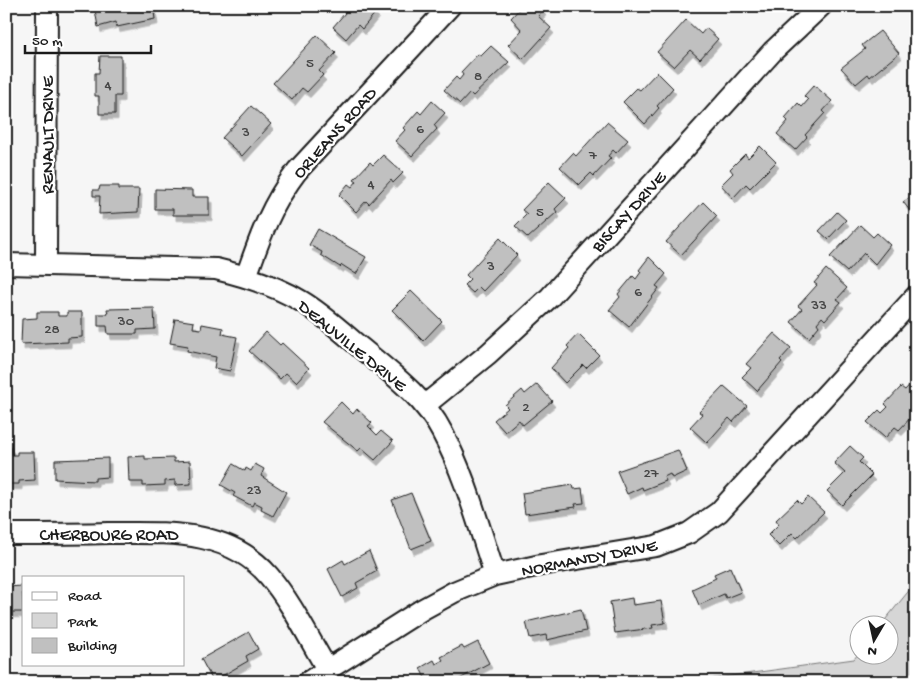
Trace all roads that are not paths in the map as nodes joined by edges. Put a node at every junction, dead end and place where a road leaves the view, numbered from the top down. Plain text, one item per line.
1 (46, 6) edge
2 (450, 6) edge
3 (821, 6) edge
4 (6, 264) edge
5 (46, 264) junction
6 (246, 277) junction
7 (916, 296) edge
8 (425, 405) junction
9 (6, 534) edge
10 (496, 575) junction
11 (327, 669) junction
12 (308, 682) edge

1 - 5 street, RENAULT DRIVE
2 - 6 street, ORLEANS ROAD
3 - 8 street, BISCAY DRIVE
4 - 5 street, DEAUVILLE DRIVE
5 - 6 street, DEAUVILLE DRIVE
6 - 8 street, DEAUVILLE DRIVE
7 - 10 street, NORMANDY DRIVE
8 - 10 street, DEAUVILLE DRIVE
9 - 11 street, CHERBOURG ROAD
10 - 11 street, NORMANDY DRIVE
11 - 12 street, NORMANDY DRIVE

